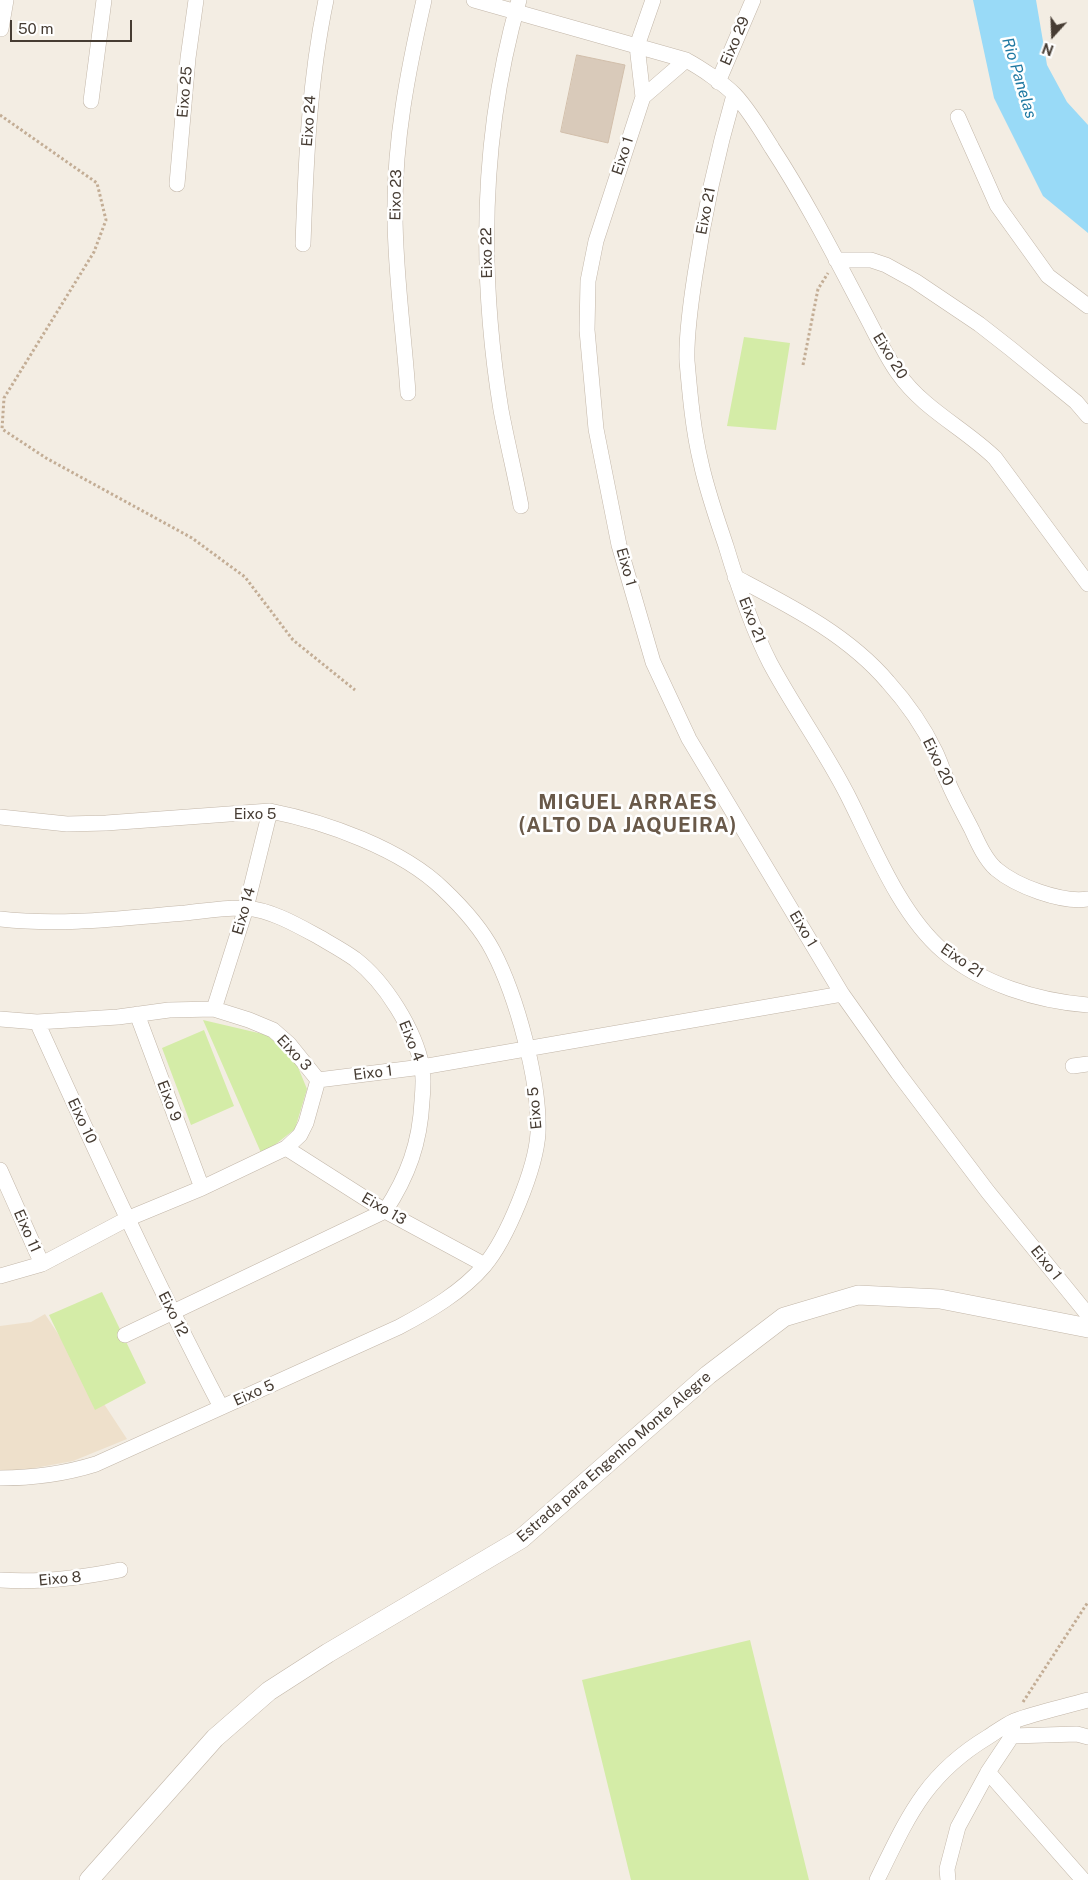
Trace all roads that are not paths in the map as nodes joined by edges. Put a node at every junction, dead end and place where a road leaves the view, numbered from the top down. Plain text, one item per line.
1 (6, 0) edge
2 (104, 0) edge
3 (196, 0) edge
4 (326, 0) edge
5 (424, 0) edge
6 (474, 0) edge
7 (653, 0) edge
8 (753, 0) edge
9 (518, 6) edge
10 (1, 29) edge
11 (637, 46) junction
12 (686, 60) junction
13 (718, 82) junction
14 (734, 94) junction
15 (643, 97) junction
16 (91, 101) dead end
17 (958, 117) dead end
18 (177, 184) dead end
19 (303, 244) dead end
20 (836, 260) junction
21 (1088, 306) edge
22 (408, 393) dead end
23 (1088, 416) edge
24 (521, 506) dead end
25 (735, 577) junction
26 (1088, 584) edge
27 (270, 811) junction
28 (0, 817) edge
29 (1088, 899) edge
30 (246, 908) junction
31 (0, 919) edge
32 (842, 994) junction
33 (1088, 1005) edge
34 (214, 1009) junction
35 (137, 1014) junction
36 (0, 1019) edge
37 (37, 1022) junction
38 (527, 1049) junction
39 (422, 1067) junction
40 (318, 1080) junction
41 (286, 1148) junction
42 (0, 1170) edge
43 (202, 1188) junction
44 (386, 1211) junction
45 (127, 1219) junction
46 (42, 1264) junction
47 (485, 1265) junction
48 (0, 1276) edge
49 (172, 1312) junction
50 (1088, 1315) edge
51 (1088, 1328) edge
52 (125, 1335) dead end
53 (221, 1407) junction
54 (0, 1478) edge
55 (120, 1570) dead end
56 (0, 1580) edge
57 (1088, 1700) edge
58 (1012, 1729) junction
59 (1088, 1737) edge
60 (988, 1772) junction
61 (89, 1880) edge
62 (877, 1880) edge
63 (948, 1880) edge
64 (1083, 1880) edge

1 - 10 street
2 - 16 street
3 - 18 street, Eixo 25
4 - 19 street, Eixo 24
5 - 22 street, Eixo 23
6 - 9 street
7 - 11 street
8 - 13 street, Eixo 29
9 - 11 street
9 - 24 street, Eixo 22
11 - 12 street
11 - 15 street
12 - 13 street
12 - 15 street
13 - 14 street
14 - 20 street, Eixo 20
14 - 25 street, Eixo 21
15 - 32 street, Eixo 1
17 - 21 street
20 - 23 street
20 - 26 street, Eixo 20
25 - 29 street, Eixo 20
25 - 33 street, Eixo 21
27 - 28 street, Eixo 5
27 - 30 street, Eixo 14
27 - 38 street, Eixo 5
30 - 31 street, Eixo 4
30 - 34 street, Eixo 14
30 - 39 street, Eixo 4
32 - 38 street, Eixo 1
32 - 50 street, Eixo 1
34 - 35 street, Eixo 3
34 - 40 street, Eixo 3
35 - 37 street, Eixo 3
35 - 43 street, Eixo 9
36 - 37 street, Eixo 3
37 - 45 street, Eixo 10
38 - 39 street, Eixo 1
38 - 47 street, Eixo 5
39 - 40 street, Eixo 1
39 - 44 street, Eixo 4
40 - 41 street, Eixo 3
41 - 43 street, Eixo 3
41 - 44 street, Eixo 13
42 - 46 street, Eixo 11
43 - 45 street, Eixo 3
44 - 47 street, Eixo 13
44 - 49 street
45 - 46 street, Eixo 3
45 - 49 street, Eixo 12
46 - 48 street, Eixo 3
47 - 53 street, Eixo 5
49 - 52 street
49 - 53 street, Eixo 12
51 - 61 street, Estrada para Engenho Monte Alegre
53 - 54 street, Eixo 5
55 - 56 street, Eixo 8
57 - 58 street
58 - 59 street
58 - 60 street
58 - 62 street
60 - 63 street
60 - 64 street

